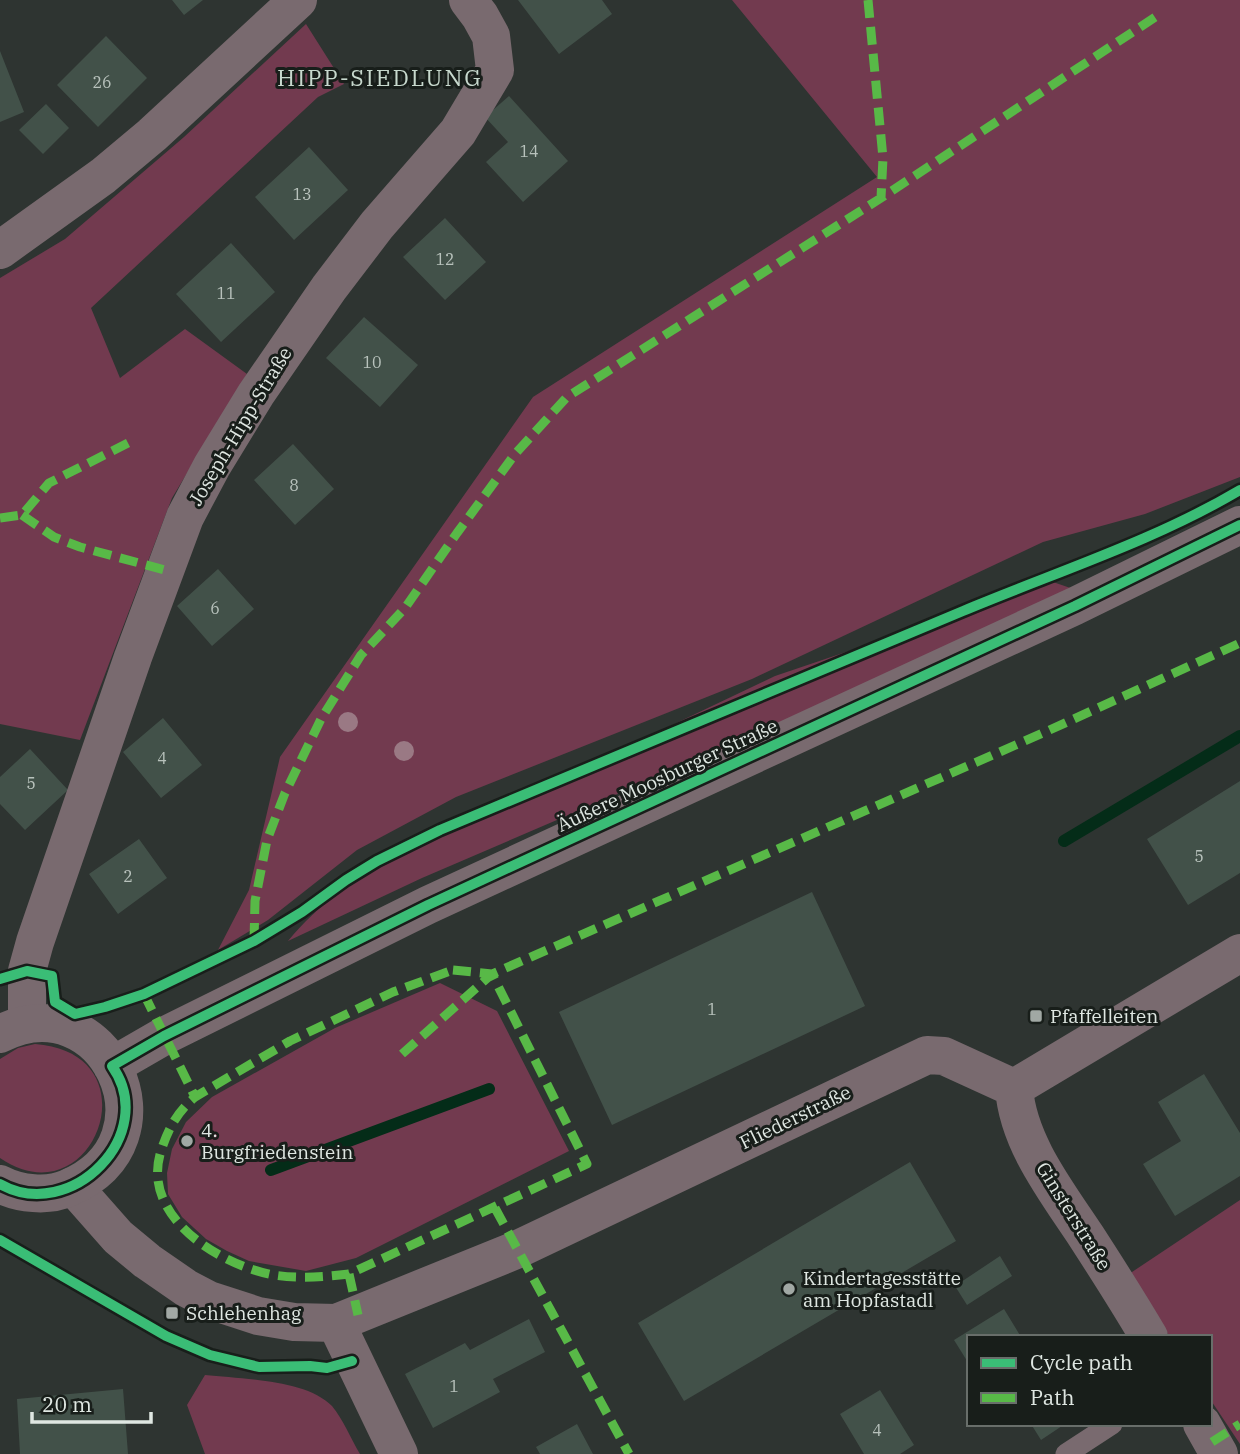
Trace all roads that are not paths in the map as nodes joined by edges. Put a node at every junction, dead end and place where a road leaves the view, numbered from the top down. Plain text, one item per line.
1 (298, 0) edge
2 (468, 0) edge
3 (0, 250) edge
4 (1240, 525) edge
5 (1240, 953) edge
6 (14, 1029) edge
7 (112, 1066) junction
8 (1014, 1088) junction
9 (73, 1186) junction
10 (1, 1188) edge
11 (336, 1323) junction
12 (1148, 1335) edge
13 (1109, 1426) edge
14 (1203, 1426) edge
15 (399, 1454) edge
16 (1066, 1454) edge
17 (1219, 1454) edge

1 - 3 street
2 - 6 street, Joseph-Hipp-Straße
4 - 7 street, Äußere Moosburger Straße
5 - 8 street
6 - 7 street
7 - 9 street
8 - 11 street, Fliederstraße
8 - 12 street, Ginsterstraße
9 - 10 street
9 - 11 street
11 - 15 street
13 - 16 lane
14 - 17 street

